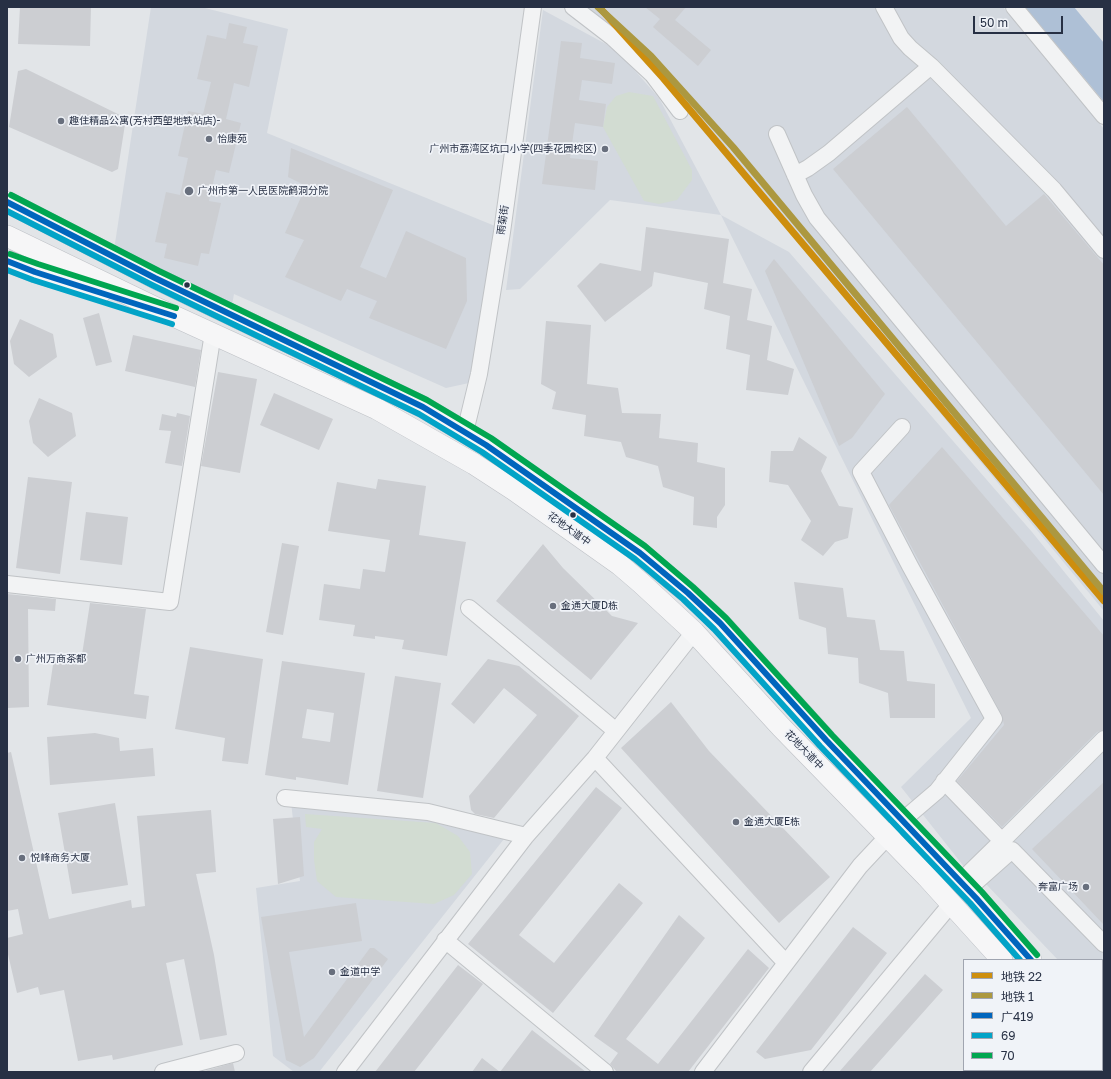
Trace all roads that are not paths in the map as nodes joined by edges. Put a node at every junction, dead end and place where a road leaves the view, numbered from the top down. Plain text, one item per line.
1 (533, 7) edge
2 (573, 7) edge
3 (884, 7) edge
4 (1014, 7) edge
5 (931, 66) junction
6 (680, 111) dead end
7 (1104, 116) edge
8 (776, 134) dead end
9 (795, 175) junction
10 (7, 202) edge
11 (7, 236) edge
12 (1104, 250) edge
13 (7, 261) edge
14 (168, 313) junction
15 (213, 333) junction
16 (902, 427) dead end
17 (465, 432) junction
18 (1104, 565) edge
19 (7, 584) edge
20 (469, 608) dead end
21 (694, 632) junction
22 (616, 731) junction
23 (1104, 740) edge
24 (595, 758) junction
25 (944, 781) junction
26 (285, 798) dead end
27 (903, 820) junction
28 (526, 836) junction
29 (886, 836) junction
30 (1002, 840) junction
31 (965, 885) junction
32 (951, 904) junction
33 (445, 940) junction
34 (1104, 944) edge
35 (1001, 959) edge
36 (1031, 959) edge
37 (786, 963) junction
38 (236, 1053) dead end
39 (164, 1072) edge
40 (345, 1072) edge
41 (605, 1072) edge
42 (703, 1072) edge
43 (811, 1072) edge

1 - 17 street, 雨菊街
2 - 6 street
3 - 5 street
4 - 7 street
5 - 9 street
5 - 12 street
8 - 9 street
9 - 18 street
10 - 17 main road
11 - 14 main road, 花地大道中
13 - 14 main road
14 - 15 main road, 花地大道中
15 - 19 street
15 - 21 main road, 花地大道中
16 - 25 street
17 - 27 main road
20 - 22 street
21 - 22 street
21 - 29 main road, 花地大道中
22 - 24 street
23 - 30 street
24 - 28 street
24 - 37 street
25 - 27 street
25 - 30 street
26 - 28 street
27 - 29 street
27 - 31 main road
28 - 33 street
29 - 32 main road, 花地大道中
29 - 37 street
30 - 31 street
31 - 34 street
31 - 36 main road
32 - 35 main road, 花地大道中
32 - 43 street
33 - 40 street
33 - 41 street
37 - 42 street
38 - 39 street

